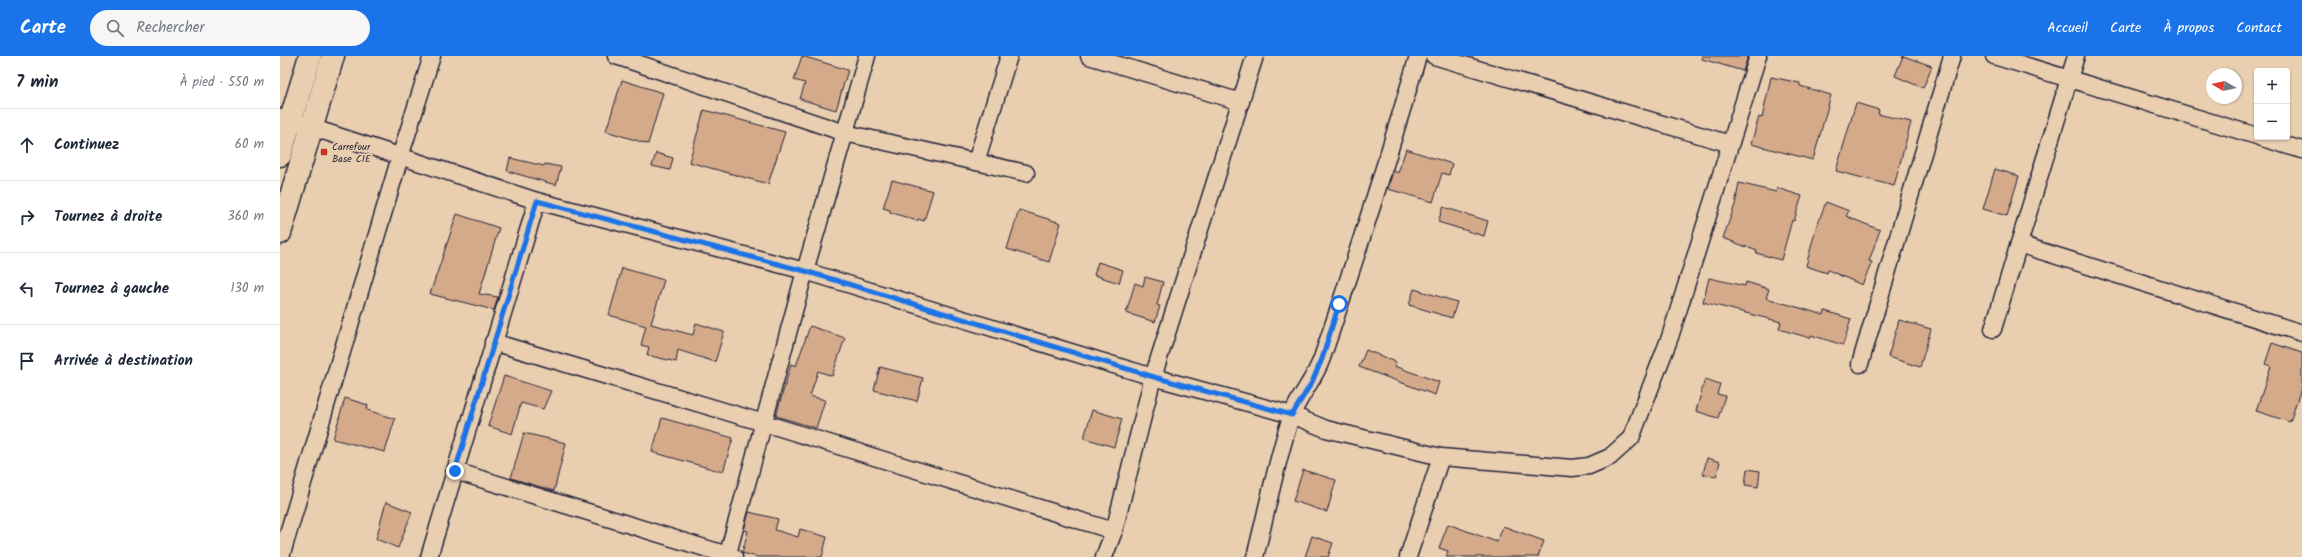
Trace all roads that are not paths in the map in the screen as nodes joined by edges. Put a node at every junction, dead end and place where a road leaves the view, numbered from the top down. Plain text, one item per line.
1 (310, 56) edge
2 (333, 56) edge
3 (432, 56) edge
4 (616, 56) edge
5 (867, 56) edge
6 (1009, 56) edge
7 (1088, 56) edge
8 (1255, 56) edge
9 (1418, 56) edge
10 (1434, 56) edge
11 (1758, 56) edge
12 (1952, 56) edge
13 (1994, 56) edge
14 (2076, 56) edge
15 (2070, 78) junction
16 (1241, 102) junction
17 (285, 118) edge
18 (311, 126) junction
19 (845, 133) junction
20 (2254, 136) edge
21 (2268, 140) edge
22 (1730, 144) junction
23 (2302, 150) edge
24 (280, 155) edge
25 (400, 157) junction
26 (976, 162) junction
27 (1026, 173) dead end
28 (537, 201) junction
29 (280, 233) edge
30 (2019, 244) junction
31 (805, 271) junction
32 (1993, 329) dead end
33 (2302, 333) edge
34 (493, 342) junction
35 (1860, 364) dead end
36 (1154, 377) junction
37 (1292, 415) junction
38 (764, 423) junction
39 (1441, 457) junction
40 (455, 471) junction
41 (1114, 531) junction
42 (730, 556) edge
43 (282, 557) edge
44 (429, 557) edge
45 (1104, 557) edge
46 (1255, 557) edge
47 (1408, 557) edge

1 - 17 main road
2 - 18 main road
3 - 25 street
4 - 19 street
5 - 19 street
6 - 26 street
7 - 16 street
8 - 16 street
9 - 37 street
10 - 22 street
11 - 22 street
12 - 35 street
13 - 15 street
14 - 15 street
15 - 20 street
15 - 30 street
16 - 36 street
17 - 18 street
17 - 24 main road
18 - 25 street
18 - 29 main road
19 - 26 street
19 - 31 street
21 - 23 street
22 - 39 street
25 - 28 street
25 - 43 street
26 - 27 street
28 - 31 street
28 - 34 street
30 - 32 street
30 - 33 street
31 - 36 street
31 - 38 street
34 - 38 street
34 - 40 street
36 - 37 street
36 - 41 street
37 - 39 street
37 - 46 street
38 - 41 street
38 - 42 street
39 - 47 street
40 - 42 street
40 - 44 street
41 - 45 street

